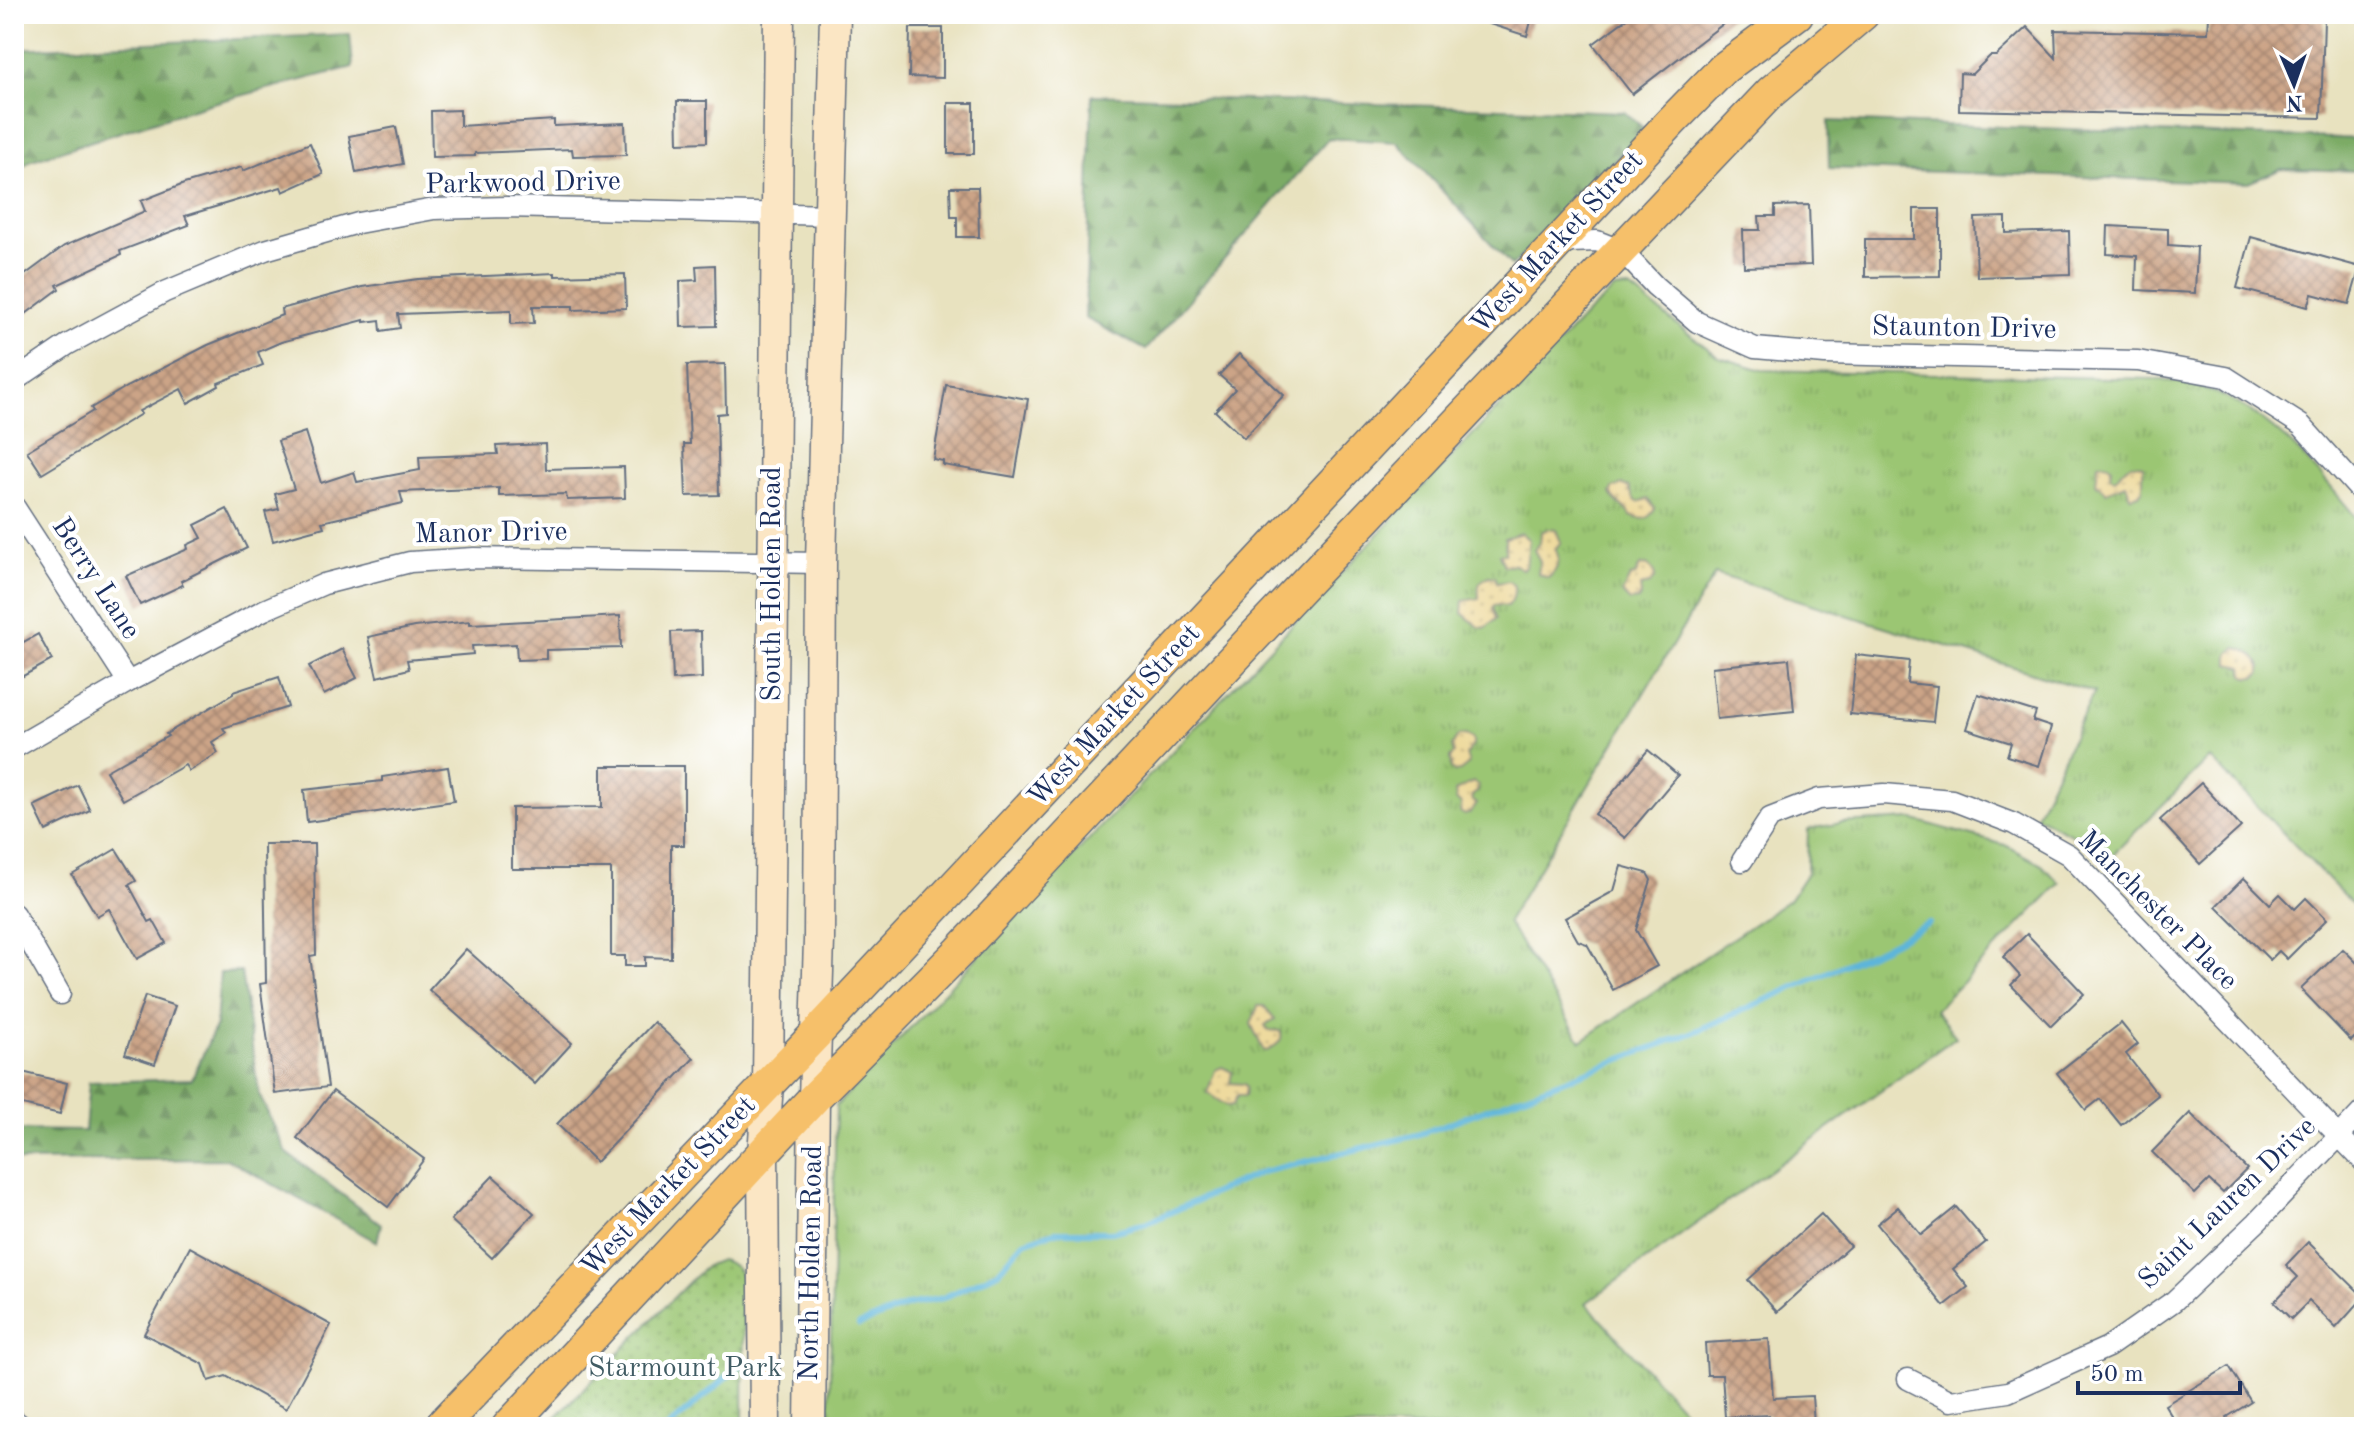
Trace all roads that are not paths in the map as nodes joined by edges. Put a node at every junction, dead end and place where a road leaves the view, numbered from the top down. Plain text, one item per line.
1 (779, 14) edge
2 (835, 14) edge
3 (1797, 14) edge
4 (1863, 14) edge
5 (775, 214) junction
6 (830, 215) junction
7 (1554, 248) junction
8 (1622, 251) junction
9 (14, 381) edge
10 (2364, 495) edge
11 (14, 506) edge
12 (773, 562) junction
13 (821, 563) junction
14 (128, 682) junction
15 (14, 748) edge
16 (1742, 861) dead end
17 (14, 914) edge
18 (60, 994) dead end
19 (817, 1033) junction
20 (768, 1084) junction
21 (814, 1098) junction
22 (2364, 1110) edge
23 (2339, 1135) junction
24 (763, 1154) junction
25 (2364, 1162) edge
26 (1908, 1379) dead end
27 (14, 1420) edge
28 (23, 1427) edge
29 (440, 1427) edge
30 (508, 1427) edge
31 (765, 1427) edge
32 (810, 1427) edge

1 - 5 main road, South Holden Road
2 - 6 main road, South Holden Road
3 - 7 main road, West Market Street
4 - 8 main road, West Market Street
5 - 6 street, Parkwood Drive
5 - 9 street, Parkwood Drive
5 - 12 main road, South Holden Road
6 - 13 main road, South Holden Road
7 - 8 street
7 - 19 main road, West Market Street
8 - 10 street, Staunton Drive
8 - 21 main road, West Market Street
11 - 14 street, Berry Lane
12 - 13 street, Manor Drive
12 - 14 street, Manor Drive
12 - 20 main road, South Holden Road
13 - 19 main road, South Holden Road
14 - 15 street, Manor Drive
16 - 23 street, Manchester Place
17 - 18 street
19 - 20 main road, West Market Street
19 - 21 main road, South Holden Road
20 - 24 main road, South Holden Road
20 - 29 main road, West Market Street
21 - 24 main road, West Market Street
21 - 32 main road, North Holden Road
22 - 23 street, Saint Lauren Drive
23 - 25 street, Manchester Place
23 - 26 street, Saint Lauren Drive
24 - 30 main road, West Market Street
24 - 31 main road, North Holden Road
27 - 28 street

